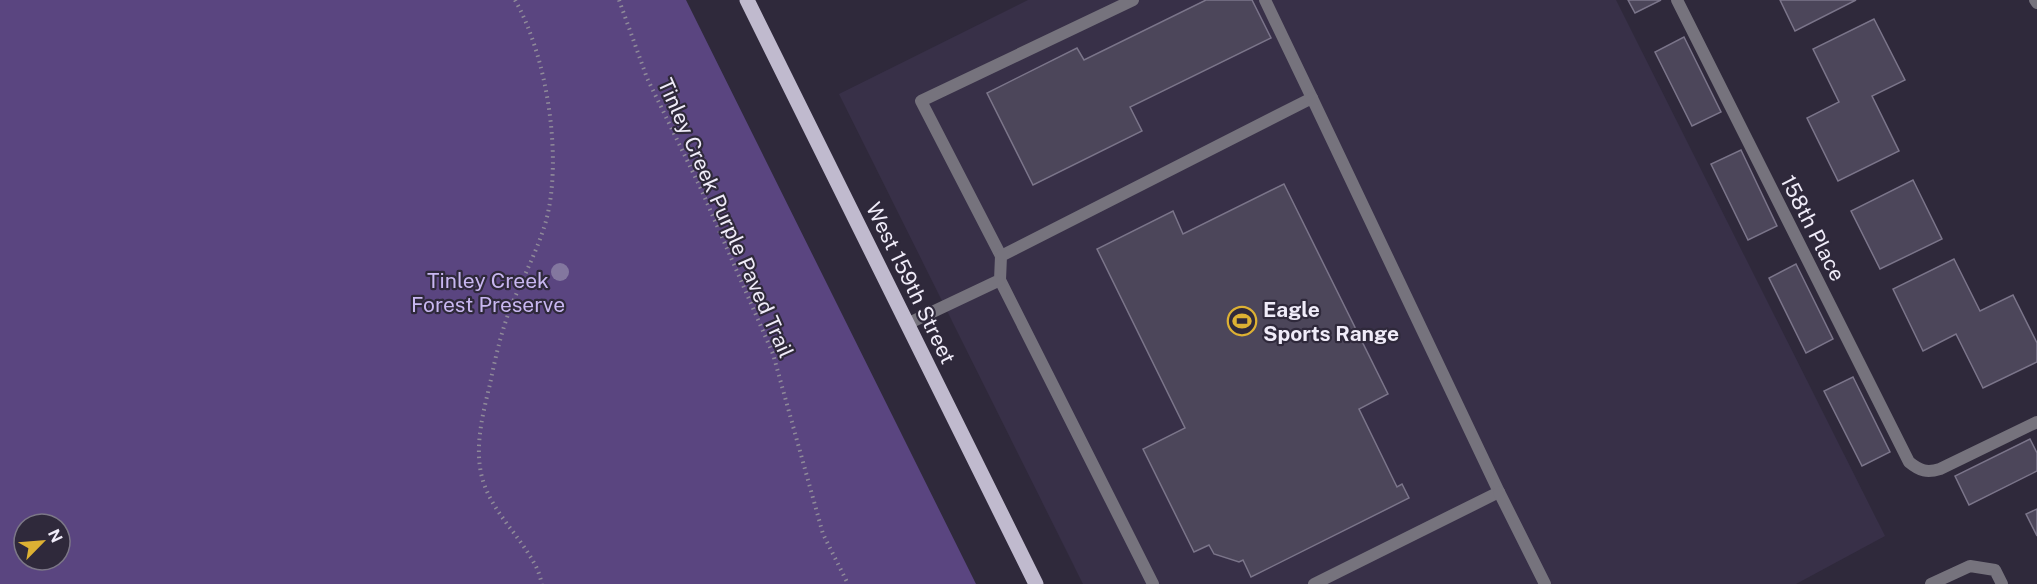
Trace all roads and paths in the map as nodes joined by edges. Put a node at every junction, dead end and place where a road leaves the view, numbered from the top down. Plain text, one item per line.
1 (515, 0) edge
2 (619, 0) edge
3 (747, 0) edge
4 (1133, 0) edge
5 (1265, 0) edge
6 (1677, 0) edge
7 (1312, 98) junction
8 (1001, 256) junction
9 (1000, 280) junction
10 (908, 324) junction
11 (2037, 422) edge
12 (1499, 492) junction
13 (542, 584) edge
14 (848, 584) edge
15 (1036, 584) edge
16 (1152, 584) edge
17 (1314, 584) edge
18 (1545, 584) edge
19 (1931, 584) edge
20 (2002, 584) edge

1 - 13 path
2 - 14 path, Tinley Creek Purple Paved Trail
3 - 10 main road, West 159th Street
4 - 8 street
5 - 7 street
6 - 11 street, 158th Place
7 - 8 street
7 - 12 street
8 - 9 street
9 - 10 street
9 - 16 street
10 - 15 main road, West 159th Street
12 - 17 street
12 - 18 street
19 - 20 street

